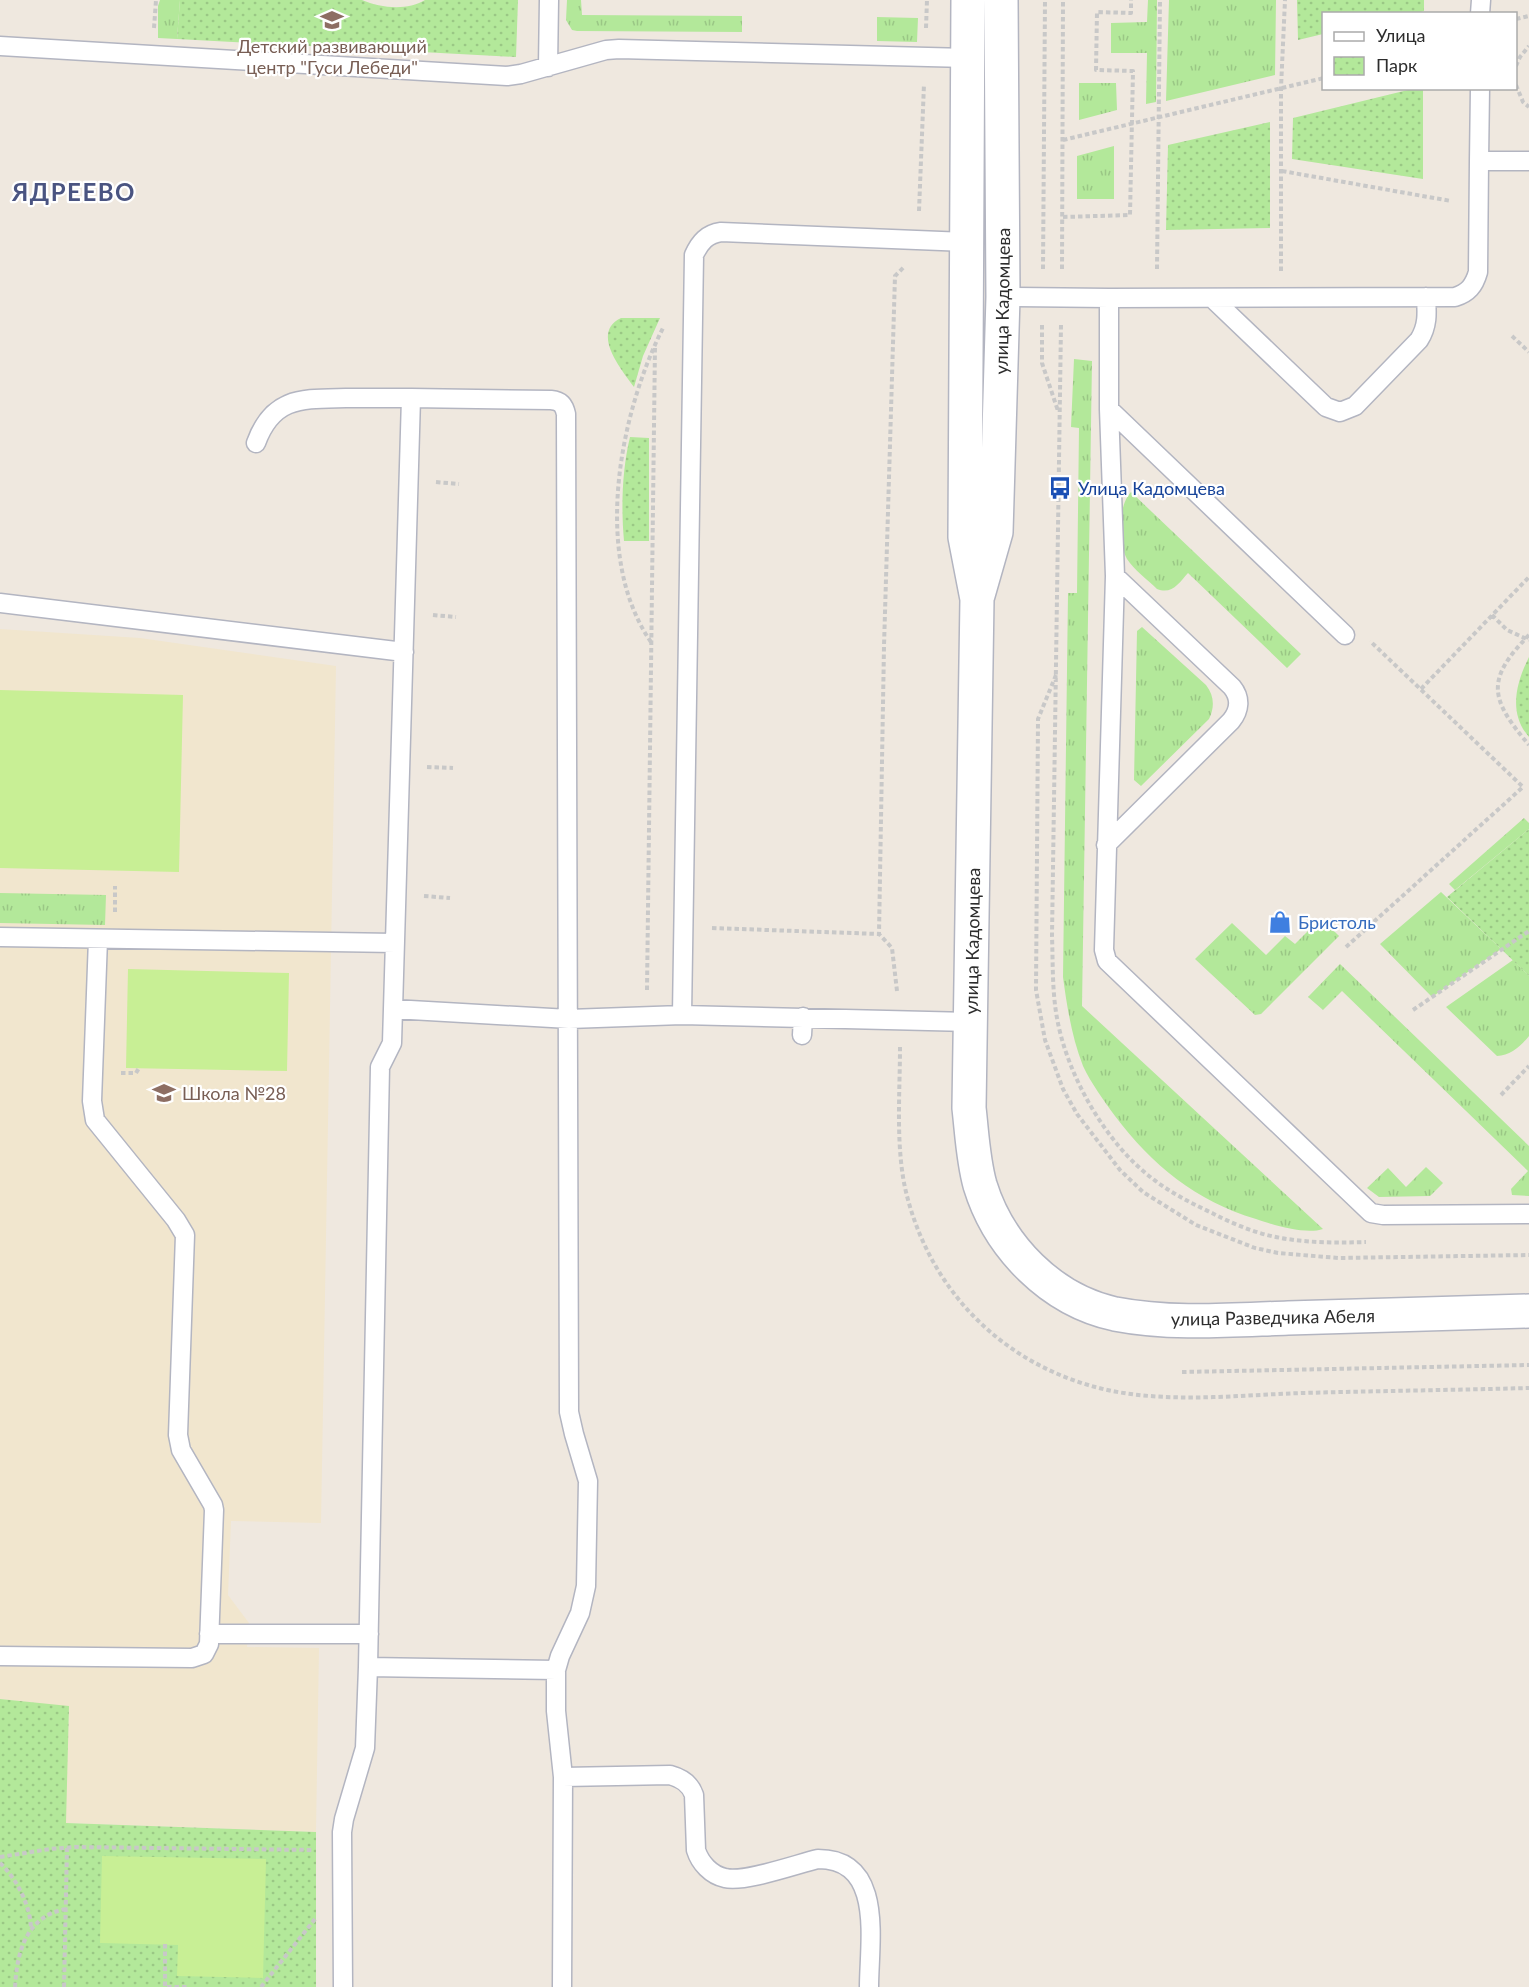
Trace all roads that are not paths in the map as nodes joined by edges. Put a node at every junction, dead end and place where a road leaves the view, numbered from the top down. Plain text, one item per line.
1 (549, 0) edge
2 (968, 0) edge
3 (1001, 0) edge
4 (0, 46) edge
5 (967, 58) junction
6 (548, 67) junction
7 (1480, 90) edge
8 (1479, 160) junction
9 (1529, 161) edge
10 (966, 242) junction
11 (1003, 297) junction
12 (1426, 297) junction
13 (1109, 298) junction
14 (1212, 298) junction
15 (411, 398) junction
16 (1109, 409) junction
17 (256, 443) dead end
18 (1115, 576) junction
19 (977, 599) junction
20 (0, 603) edge
21 (1345, 635) dead end
22 (404, 652) junction
23 (1106, 845) junction
24 (0, 937) edge
25 (98, 939) junction
26 (395, 943) junction
27 (393, 1009) junction
28 (682, 1015) junction
29 (803, 1017) junction
30 (569, 1018) junction
31 (970, 1022) junction
32 (802, 1035) dead end
33 (1529, 1214) edge
34 (1030, 1267) joint
35 (1529, 1311) edge
36 (210, 1634) junction
37 (369, 1634) junction
38 (0, 1656) edge
39 (368, 1667) junction
40 (556, 1670) junction
41 (562, 1777) junction
42 (343, 1987) edge
43 (562, 1987) edge
44 (869, 1987) edge

1 - 6 lane
2 - 5 street, улица Кадомцева
3 - 11 street, улица Кадомцева
4 - 6 lane
5 - 6 lane
5 - 10 street, улица Кадомцева
7 - 8 lane
8 - 9 lane
8 - 12 lane
10 - 19 street, улица Кадомцева
10 - 28 lane
11 - 13 lane
11 - 19 street, улица Кадомцева
12 - 14 lane
12 - 14 lane
13 - 14 lane
13 - 16 lane
15 - 17 lane
15 - 22 lane
15 - 30 lane
16 - 18 lane
16 - 21 lane
18 - 23 lane
18 - 23 lane
19 - 31 street, улица Кадомцева
20 - 22 lane
22 - 26 lane
23 - 33 lane
24 - 25 lane
25 - 26 lane
25 - 36 lane
26 - 27 lane
27 - 30 lane
27 - 37 lane
28 - 29 lane
28 - 30 lane
29 - 31 lane
29 - 32 lane
30 - 40 lane
31 - 34 street, улица Кадомцева
34 - 35 street, улица Разведчика Абеля
36 - 37 lane
36 - 38 lane
37 - 39 lane
39 - 40 lane
39 - 42 lane
40 - 41 lane
41 - 43 lane
41 - 44 lane

